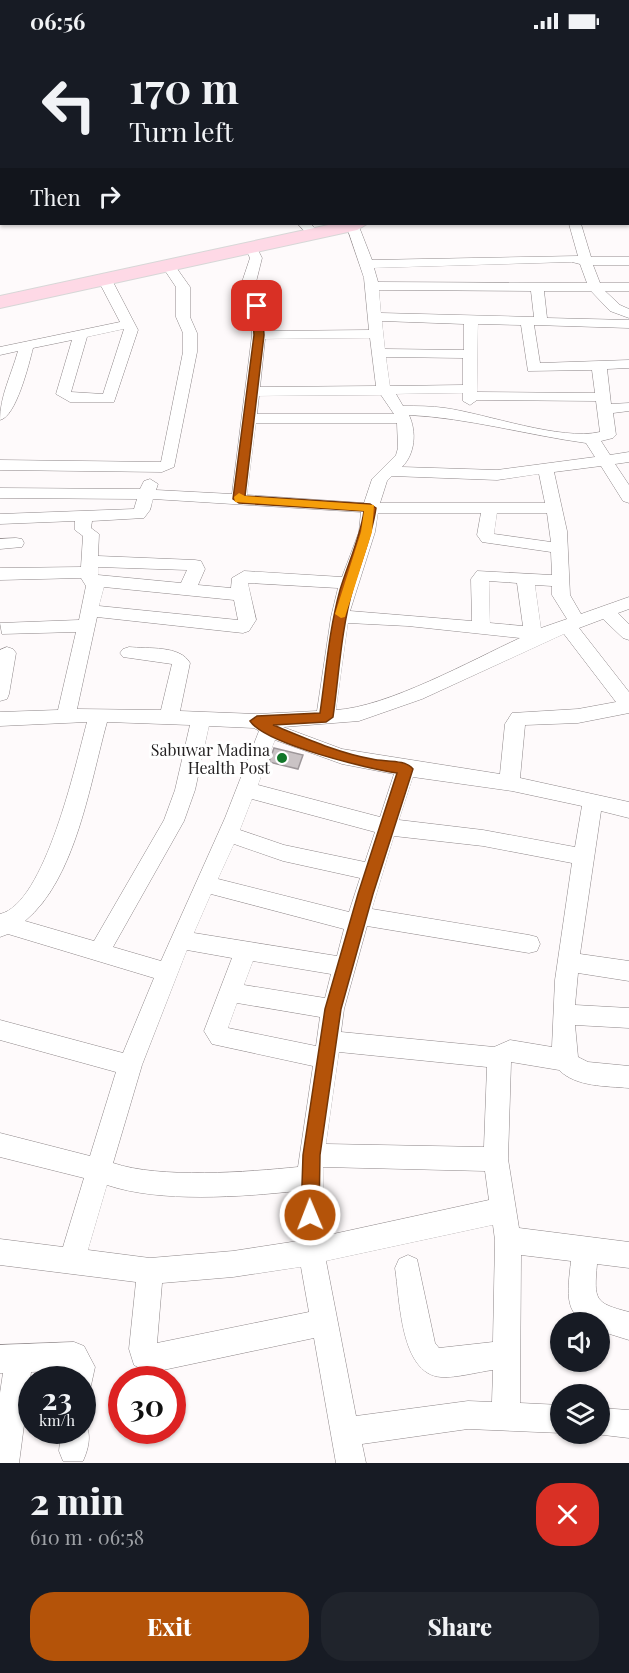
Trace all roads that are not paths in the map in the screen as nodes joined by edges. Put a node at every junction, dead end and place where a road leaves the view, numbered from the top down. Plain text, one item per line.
1 (332, 225) edge
2 (354, 225) edge
3 (574, 225) edge
4 (309, 226) edge
5 (251, 247) junction
6 (584, 261) junction
7 (629, 261) edge
8 (367, 264) junction
9 (168, 266) junction
10 (105, 280) junction
11 (372, 286) junction
12 (537, 286) junction
13 (593, 286) junction
14 (629, 287) edge
15 (0, 293) edge
16 (0, 302) edge
17 (376, 317) junction
18 (628, 317) edge
19 (471, 320) junction
20 (534, 321) junction
21 (128, 324) junction
22 (81, 333) junction
23 (376, 334) junction
24 (259, 335) junction
25 (27, 344) junction
26 (0, 351) edge
27 (377, 353) junction
28 (468, 354) junction
29 (629, 364) edge
30 (599, 366) junction
31 (384, 390) junction
32 (252, 392) junction
33 (469, 393) junction
34 (4, 399) edge
35 (604, 403) junction
36 (629, 407) edge
37 (401, 414) junction
38 (0, 416) edge
39 (471, 417) junction
40 (249, 418) junction
41 (590, 439) junction
42 (629, 457) edge
43 (606, 460) junction
44 (0, 465) edge
45 (154, 467) junction
46 (546, 469) junction
47 (387, 471) junction
48 (0, 493) edge
49 (628, 493) edge
50 (147, 494) junction
51 (239, 499) junction
52 (490, 507) junction
53 (370, 508) junction
54 (555, 508) junction
55 (84, 516) junction
56 (0, 519) edge
57 (559, 548) junction
58 (91, 571) junction
59 (0, 574) edge
60 (525, 579) junction
61 (560, 580) junction
62 (348, 583) junction
63 (187, 590) junction
64 (242, 595) junction
65 (629, 603) edge
66 (606, 612) junction
67 (340, 617) junction
68 (88, 618) junction
69 (572, 624) junction
70 (2, 628) dead end
71 (480, 629) junction
72 (539, 633) junction
73 (629, 634) edge
74 (7, 653) dead end
75 (129, 653) dead end
76 (0, 694) edge
77 (629, 706) edge
78 (99, 715) junction
79 (66, 717) junction
80 (169, 717) junction
81 (326, 717) junction
82 (201, 718) junction
83 (0, 719) edge
84 (263, 725) junction
85 (406, 769) junction
86 (509, 784) junction
87 (246, 789) junction
88 (593, 801) junction
89 (629, 810) edge
90 (387, 827) junction
91 (228, 834) junction
92 (584, 857) junction
93 (372, 872) junction
94 (205, 884) junction
95 (358, 920) junction
96 (2, 925) edge
97 (180, 940) junction
98 (529, 944) dead end
99 (246, 951) junction
100 (99, 952) junction
101 (569, 962) junction
102 (345, 967) junction
103 (629, 971) edge
104 (167, 972) junction
105 (230, 992) junction
106 (333, 1009) junction
107 (563, 1014) junction
108 (629, 1018) edge
109 (0, 1030) edge
110 (326, 1049) junction
111 (499, 1058) junction
112 (566, 1060) junction
113 (130, 1065) junction
114 (629, 1077) edge
115 (0, 1145) edge
116 (496, 1159) junction
117 (310, 1166) junction
118 (99, 1170) junction
119 (504, 1210) junction
120 (508, 1240) junction
121 (585, 1250) junction
122 (0, 1252) edge
123 (311, 1252) junction
124 (629, 1255) edge
125 (71, 1263) junction
126 (408, 1268) dead end
127 (150, 1271) junction
128 (326, 1322) junction
129 (629, 1326) edge
130 (507, 1354) junction
131 (9, 1359) edge
132 (80, 1366) edge
133 (506, 1414) junction
134 (550, 1418) edge
135 (610, 1423) edge
136 (629, 1424) edge
137 (346, 1432) junction
138 (4, 1463) edge
139 (351, 1463) edge

1 - 4 main road
2 - 8 street
3 - 6 street
4 - 5 main road
4 - 15 main road
5 - 9 main road
5 - 24 street
6 - 7 street
6 - 8 street
6 - 13 street
8 - 11 street
9 - 10 main road
9 - 45 street
10 - 16 main road
10 - 21 street
11 - 12 street
11 - 17 street
12 - 13 street
12 - 20 street
13 - 14 street
13 - 18 street
17 - 19 street
17 - 23 street
18 - 20 street
19 - 20 street
19 - 28 street
20 - 30 street
21 - 22 street
21 - 22 street
22 - 25 street
23 - 24 street
23 - 27 street
24 - 32 street
25 - 26 street
25 - 34 street
27 - 28 street
27 - 31 street
28 - 33 street
29 - 30 street
30 - 35 street
31 - 32 street
31 - 33 street
31 - 37 street
32 - 40 street
33 - 35 street
33 - 39 street
34 - 38 street
35 - 36 street
35 - 41 street
37 - 39 street
37 - 40 street
37 - 47 street
39 - 41 street
40 - 51 street
41 - 43 street
42 - 43 street
43 - 46 street
43 - 49 street
44 - 45 street
45 - 50 street
46 - 47 street
46 - 54 street
47 - 53 street
48 - 50 street
50 - 51 street
50 - 55 street
51 - 53 street
52 - 53 street
52 - 54 street
52 - 57 street
53 - 62 street
54 - 57 street
55 - 56 street
55 - 58 street
57 - 61 street
58 - 59 street
58 - 63 street
58 - 63 street
58 - 68 street
60 - 61 street
60 - 71 street
60 - 72 street
61 - 69 street
62 - 64 street
62 - 67 street
63 - 64 street
64 - 68 street
65 - 66 street
66 - 69 street
66 - 73 street
67 - 71 street
67 - 81 street
68 - 70 street
68 - 79 street
69 - 72 street
69 - 77 street
71 - 72 street
72 - 81 street
74 - 76 street
75 - 80 street
77 - 86 street
78 - 79 street
78 - 80 street
78 - 96 street
79 - 83 street
80 - 82 street
81 - 84 street
82 - 84 street
82 - 100 street
84 - 85 street
84 - 87 street
85 - 86 street
85 - 90 street
86 - 88 street
87 - 90 street
87 - 91 street
88 - 89 street
88 - 92 street
90 - 92 street
90 - 93 street
91 - 93 street
91 - 94 street
92 - 101 street
93 - 95 street
94 - 95 street
94 - 97 street
95 - 98 street
95 - 102 street
96 - 100 street
97 - 99 street
97 - 104 street
99 - 102 street
99 - 105 street
100 - 104 street
101 - 103 street
101 - 107 street
102 - 106 street
104 - 113 street
105 - 106 street
105 - 110 street
106 - 110 street
107 - 108 street
107 - 112 street
109 - 113 street
110 - 111 street
110 - 117 street
111 - 112 street
111 - 116 street
112 - 114 street
113 - 118 street
115 - 118 street
116 - 117 street
116 - 119 street
117 - 118 street
117 - 123 street
118 - 125 street
119 - 120 street
119 - 123 street
120 - 121 street
120 - 130 street
121 - 124 street
121 - 129 street
122 - 125 street
123 - 127 street
123 - 128 street
125 - 127 street
126 - 130 street
127 - 128 street
128 - 137 street
130 - 133 street
131 - 132 street
131 - 138 street
133 - 134 street
133 - 137 street
135 - 136 street
137 - 139 street

